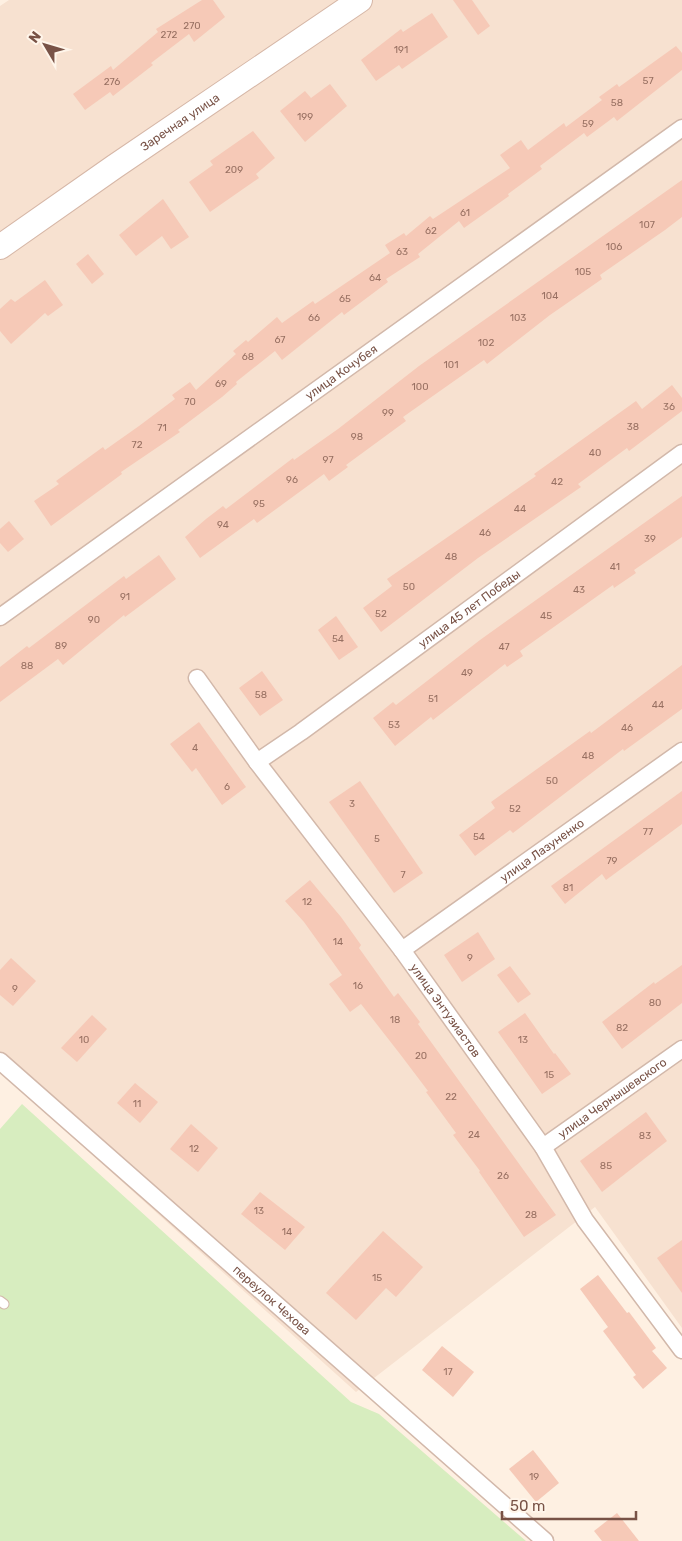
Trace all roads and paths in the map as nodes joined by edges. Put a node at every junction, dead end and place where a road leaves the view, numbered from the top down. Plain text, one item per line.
1 (360, 0) edge
2 (682, 128) edge
3 (0, 247) edge
4 (682, 453) edge
5 (0, 617) edge
6 (197, 678) dead end
7 (682, 751) edge
8 (257, 762) junction
9 (402, 950) junction
10 (682, 1049) edge
11 (0, 1061) edge
12 (543, 1147) junction
13 (681, 1348) edge
14 (544, 1541) edge

1 - 3 main road, Заречная улица
2 - 5 street, улица Кочубея
4 - 8 street, улица 45 лет Победы
6 - 8 street, улица Энтузиастов
7 - 9 street, улица Лазуненко
8 - 9 street, улица Энтузиастов
9 - 12 street, улица Энтузиастов
10 - 12 street, улица Чернышевского
11 - 14 street, переулок Чехова
12 - 13 street, улица Энтузиастов

